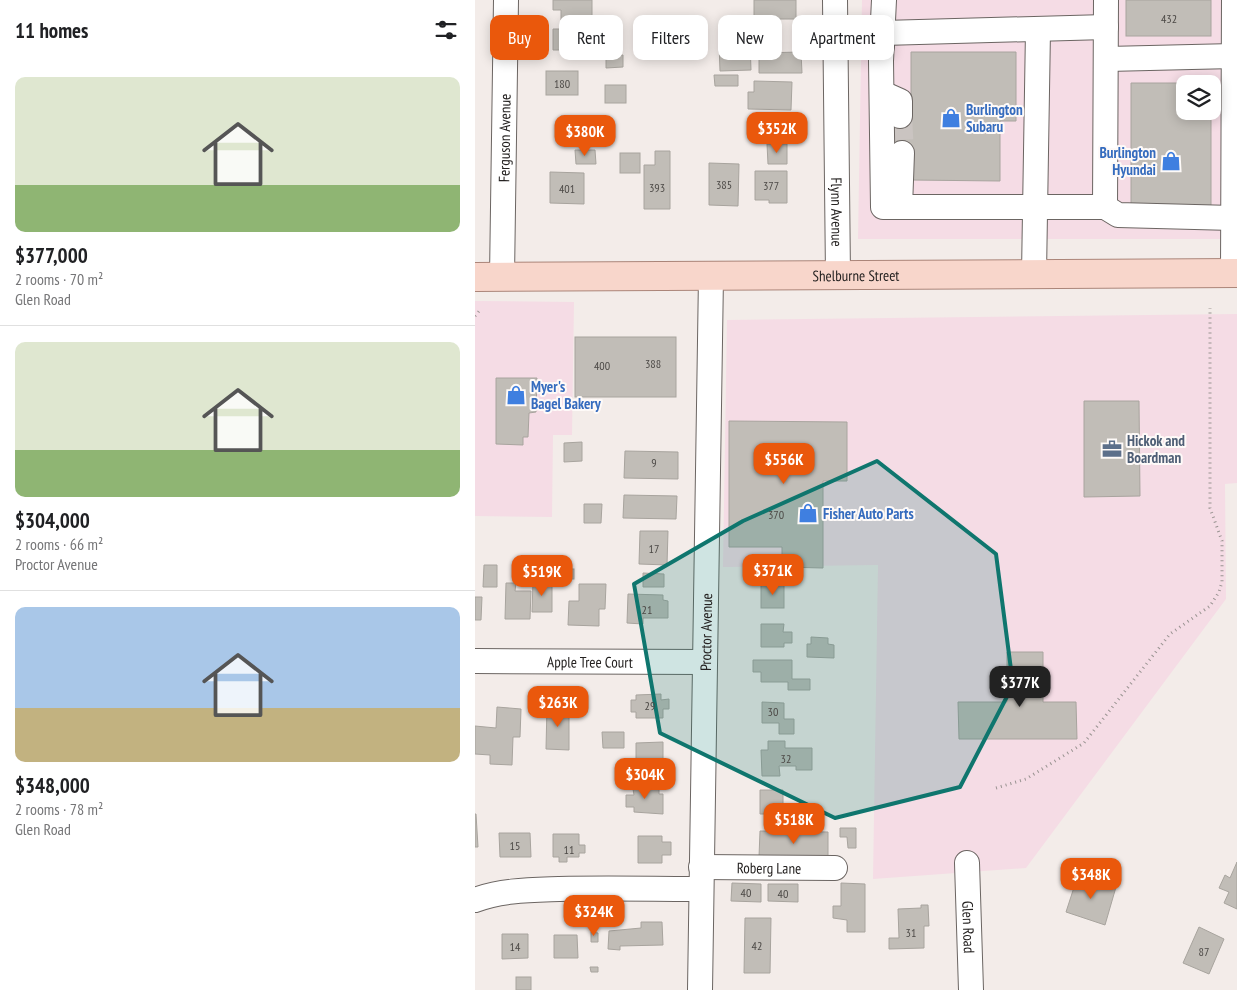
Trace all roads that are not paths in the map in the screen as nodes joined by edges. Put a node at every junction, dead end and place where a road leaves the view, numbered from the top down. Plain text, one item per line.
1 (506, 0) edge
2 (835, 0) edge
3 (884, 0) edge
4 (1106, 0) edge
5 (1234, 0) edge
6 (835, 15) edge
7 (884, 15) edge
8 (1106, 27) junction
9 (1038, 30) junction
10 (894, 38) edge
11 (1234, 56) junction
12 (1107, 58) junction
13 (835, 60) edge
14 (883, 60) edge
15 (882, 93) junction
16 (900, 116) tunnel mouth
17 (902, 153) tunnel mouth
18 (1033, 206) junction
19 (900, 207) junction
20 (1105, 207) junction
21 (1233, 218) junction
22 (1235, 273) edge
23 (1034, 274) junction
24 (711, 276) junction
25 (837, 276) junction
26 (475, 277) edge
27 (502, 277) junction
28 (475, 661) edge
29 (705, 662) junction
30 (967, 863) dead end
31 (835, 868) dead end
32 (701, 878) junction
33 (475, 900) edge
34 (700, 990) edge
35 (971, 990) edge

1 - 27 street, Ferguson Avenue
2 - 6 street, Flynn Avenue
3 - 7 street
4 - 8 street
5 - 11 street
8 - 9 street
8 - 12 street
9 - 10 street
9 - 18 street
11 - 12 street
11 - 21 street
12 - 20 street
13 - 25 street, Flynn Avenue
14 - 15 street
15 - 16 street
15 - 19 street
17 - 19 street
18 - 19 street
18 - 20 street
18 - 23 street
20 - 21 street
21 - 22 street
22 - 23 main road, Shelburne Street
23 - 25 main road, Shelburne Street
24 - 25 main road, Shelburne Street
24 - 27 main road, Shelburne Street
24 - 29 street, Proctor Avenue
26 - 27 main road, Shelburne Street
28 - 29 street, Apple Tree Court
29 - 32 street, Proctor Avenue
30 - 35 street, Glen Road
31 - 32 street, Roberg Lane
32 - 33 street, Roberg Lane
32 - 34 street, Proctor Avenue

